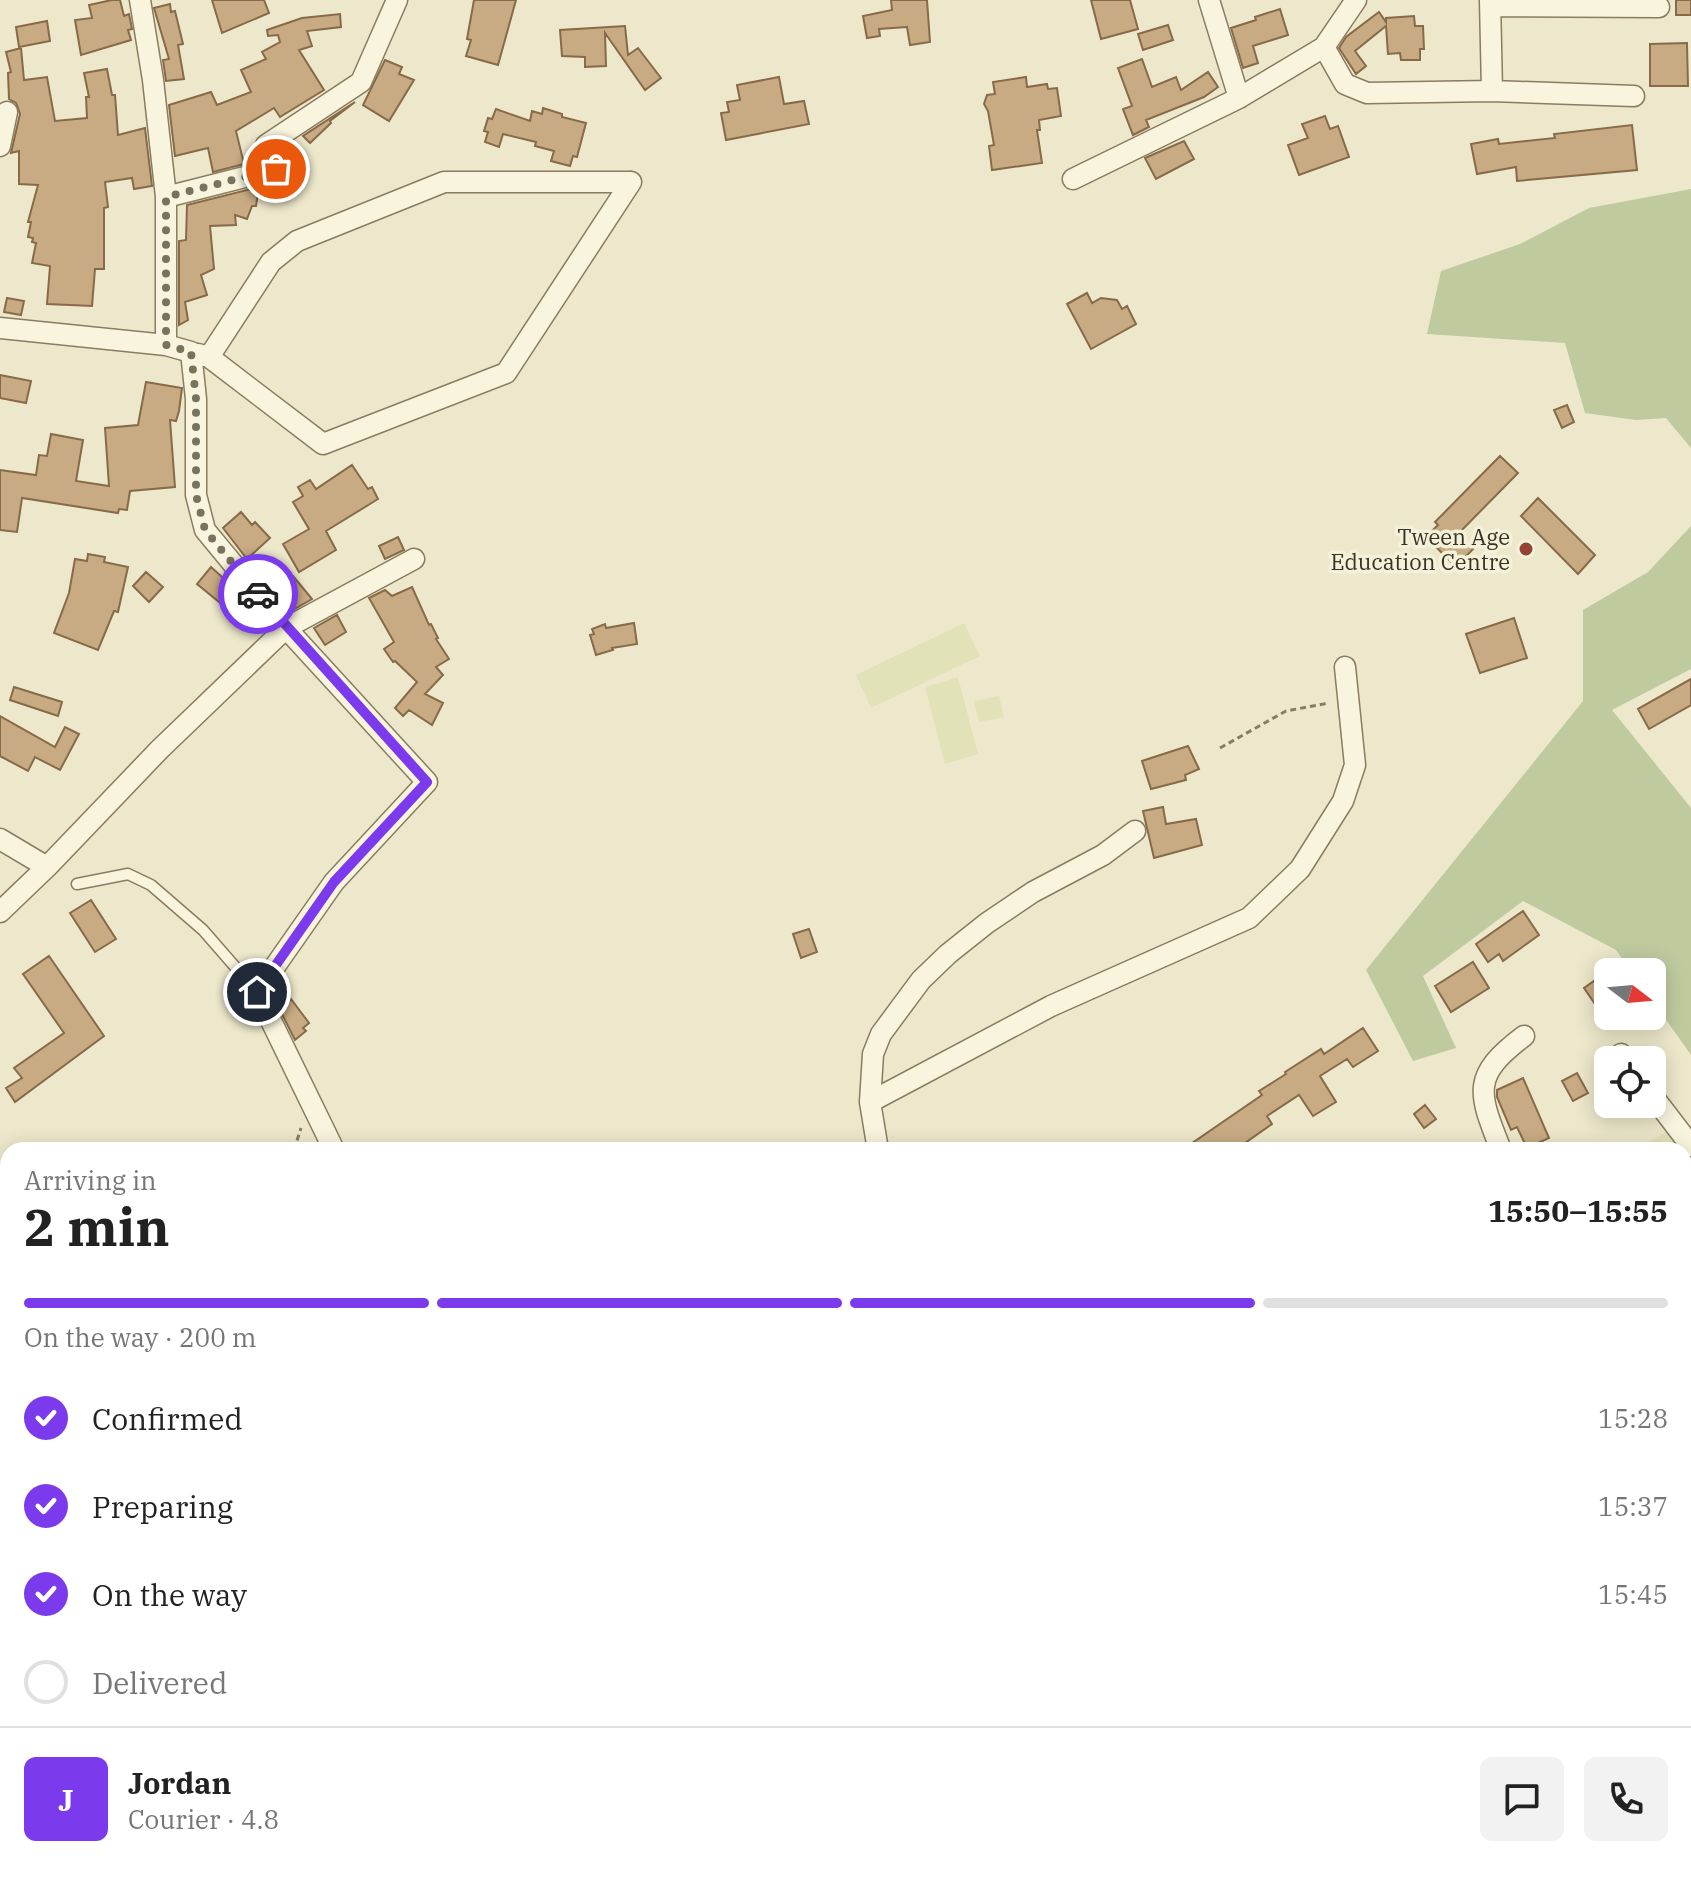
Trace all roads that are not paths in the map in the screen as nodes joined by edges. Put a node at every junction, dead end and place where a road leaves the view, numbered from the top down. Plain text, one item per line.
1 (140, 0) edge
2 (397, 0) edge
3 (1209, 0) edge
4 (1356, 0) edge
5 (1490, 3) edge
6 (1659, 7) dead end
7 (1324, 47) junction
8 (1492, 91) junction
9 (1634, 96) dead end
10 (1239, 98) junction
11 (7, 112) dead end
12 (0, 146) edge
13 (1073, 179) dead end
14 (166, 197) junction
15 (0, 328) edge
16 (166, 345) junction
17 (200, 355) junction
18 (414, 559) dead end
19 (286, 628) junction
20 (1345, 667) dead end
21 (1135, 831) dead end
22 (0, 839) edge
23 (47, 867) junction
24 (77, 884) dead end
25 (0, 912) edge
26 (257, 992) junction
27 (1524, 1036) dead end
28 (870, 1102) junction
29 (1666, 1113) edge
30 (330, 1142) edge
31 (877, 1142) edge
32 (1498, 1142) edge
33 (1688, 1142) edge

1 - 14 street
2 - 14 street
3 - 10 street
4 - 7 street
5 - 6 street
5 - 8 street
7 - 8 street
7 - 10 street
8 - 9 street
10 - 13 street
11 - 12 street
14 - 16 street
15 - 16 street
16 - 17 street
17 - 17 street
17 - 19 street
18 - 19 street
19 - 23 street
19 - 26 street
20 - 28 street
21 - 28 street
22 - 23 street
23 - 25 street
24 - 26 lane
26 - 30 street
27 - 32 street
28 - 31 street
29 - 33 street

